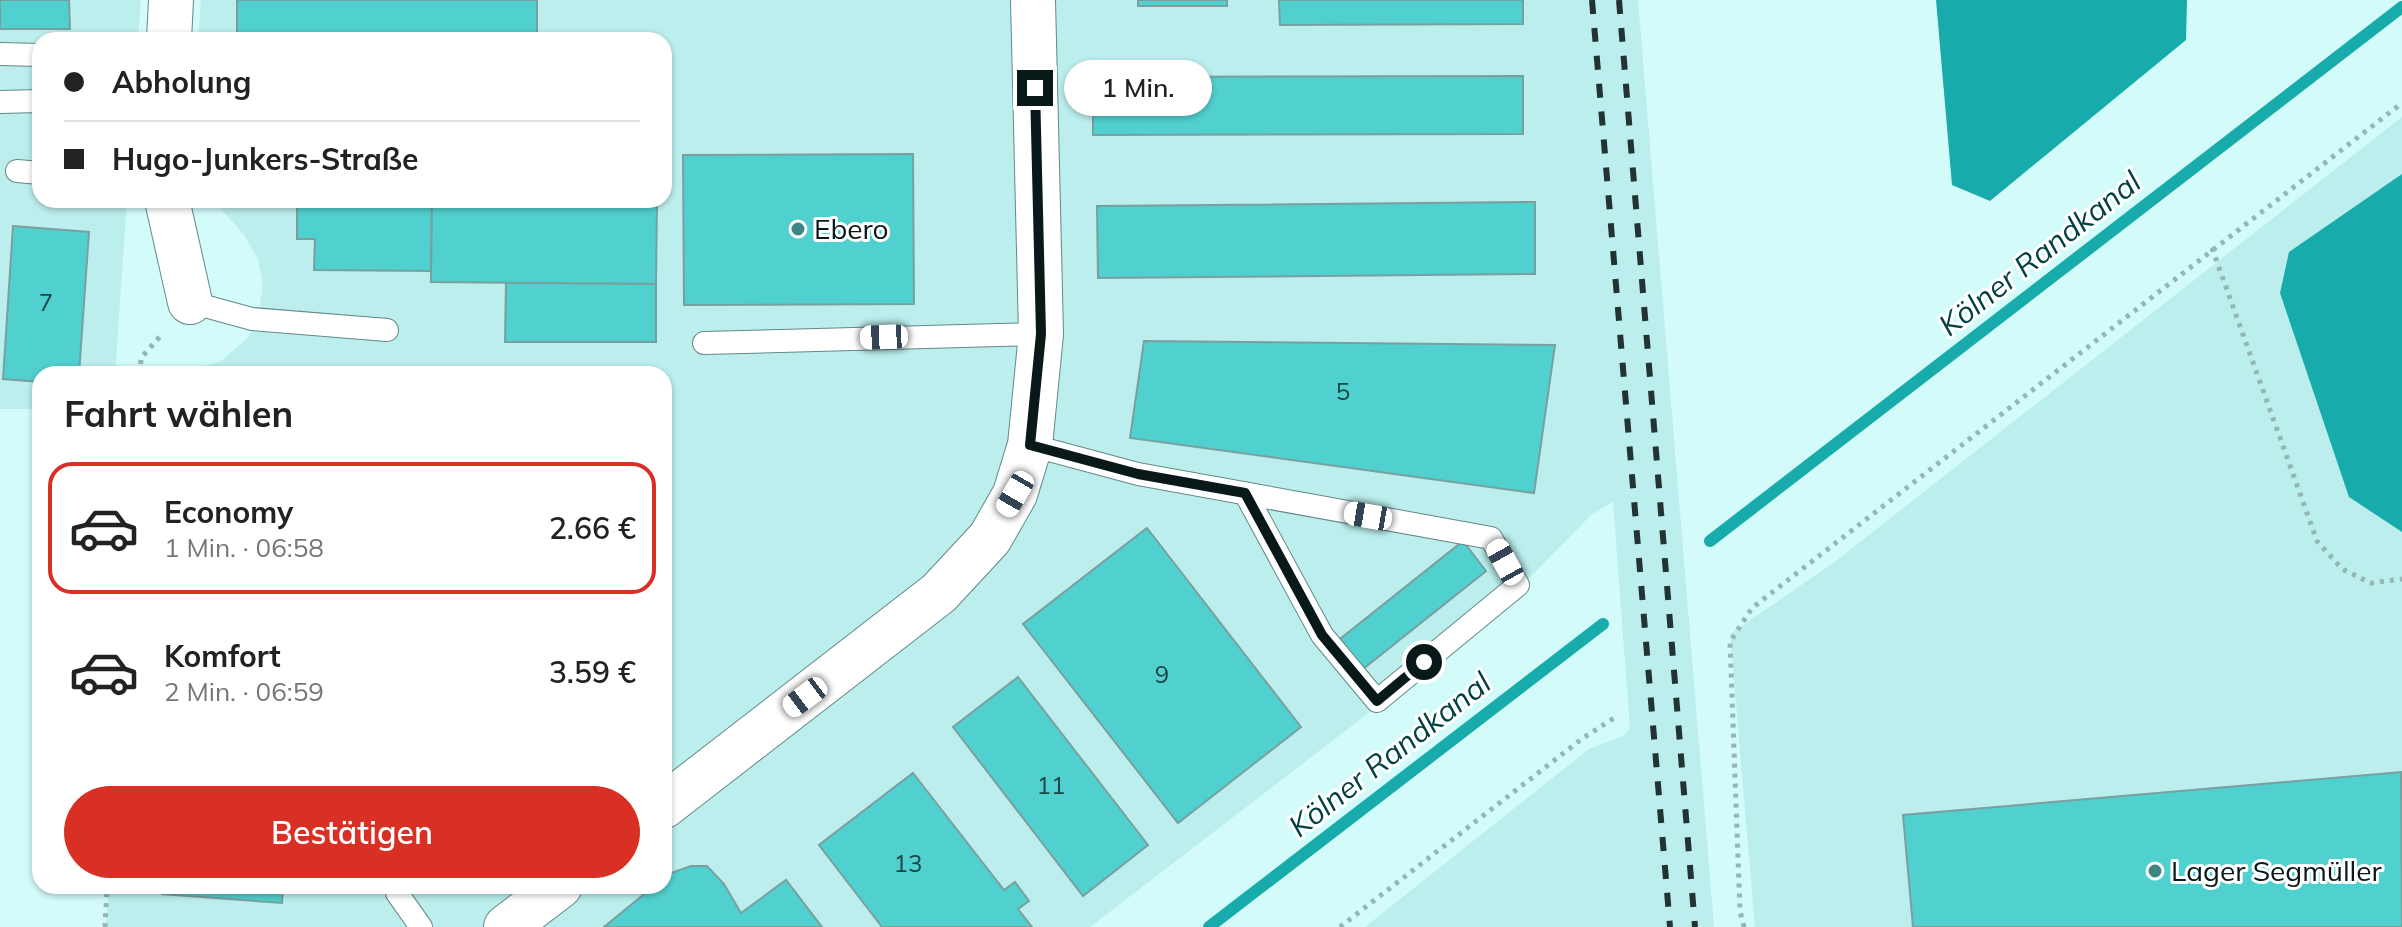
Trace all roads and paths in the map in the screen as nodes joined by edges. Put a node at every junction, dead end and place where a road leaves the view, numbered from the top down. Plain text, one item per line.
1 (171, 0) edge
2 (1033, 0) edge
3 (169, 32) edge
4 (0, 54) edge
5 (32, 55) edge
6 (32, 101) edge
7 (0, 102) edge
8 (2402, 103) edge
9 (17, 171) dead end
10 (32, 172) edge
11 (169, 208) edge
12 (2212, 248) junction
13 (190, 302) joint
14 (387, 330) dead end
15 (1041, 334) junction
16 (704, 343) dead end
17 (1030, 445) junction
18 (1245, 493) junction
19 (2402, 579) edge
20 (1614, 718) dead end
21 (672, 800) edge
22 (107, 894) edge
23 (398, 894) edge
24 (549, 894) edge
25 (105, 927) edge
26 (421, 927) edge
27 (506, 927) edge
28 (1340, 927) edge
29 (1744, 927) edge

1 - 3 street
2 - 15 street
4 - 5 lane
6 - 7 lane
8 - 12 path
9 - 10 lane
11 - 13 street
12 - 19 path
12 - 29 path
13 - 14 lane
15 - 16 lane
15 - 17 street
17 - 18 lane
17 - 21 street
18 - 18 lane
20 - 28 path
22 - 25 path
23 - 26 lane
24 - 27 street

